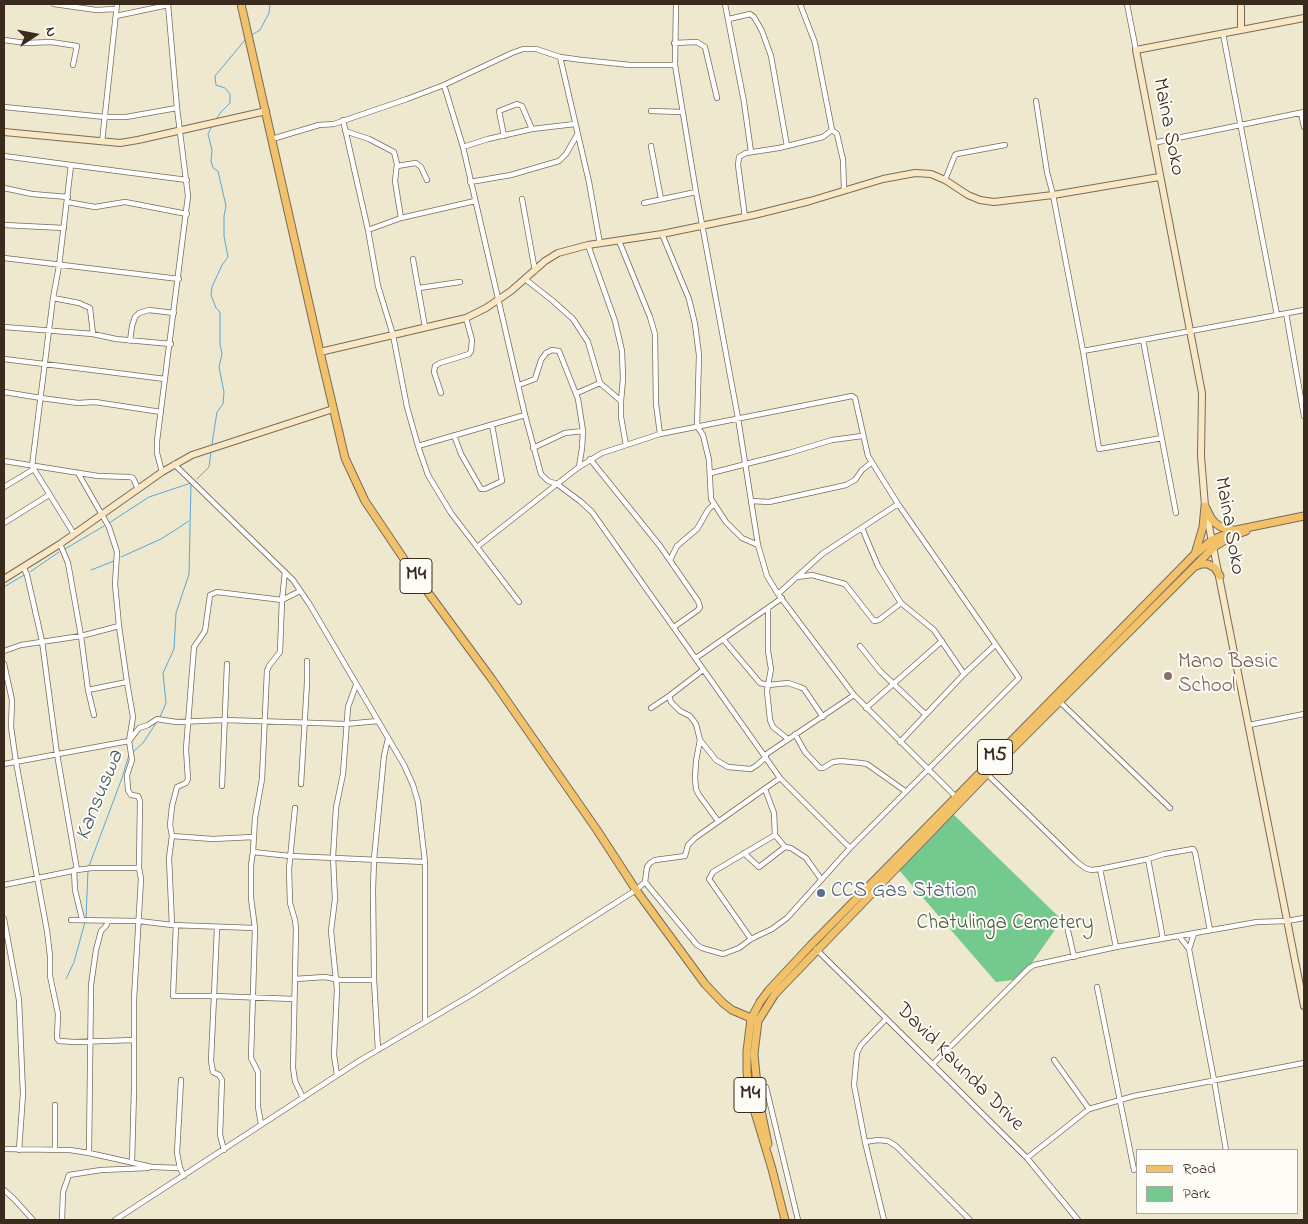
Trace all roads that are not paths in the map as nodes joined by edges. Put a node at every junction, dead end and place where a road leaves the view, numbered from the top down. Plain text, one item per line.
1 (54, 4) edge
2 (168, 4) edge
3 (241, 4) edge
4 (676, 4) edge
5 (725, 4) edge
6 (800, 4) edge
7 (1127, 4) edge
8 (1241, 4) edge
9 (117, 6) edge
10 (116, 16) junction
11 (1304, 18) edge
12 (729, 19) junction
13 (1241, 30) junction
14 (1223, 34) junction
15 (4, 40) edge
16 (674, 43) junction
17 (1136, 50) junction
18 (560, 57) junction
19 (74, 65) dead end
20 (675, 65) junction
21 (444, 85) junction
22 (717, 98) dead end
23 (1036, 101) dead end
24 (4, 107) edge
25 (177, 108) junction
26 (266, 111) junction
27 (652, 111) dead end
28 (682, 112) junction
29 (1303, 113) edge
30 (105, 117) junction
31 (343, 120) junction
32 (575, 124) junction
33 (1240, 125) junction
34 (1304, 127) edge
35 (532, 129) junction
36 (181, 130) junction
37 (832, 130) junction
38 (345, 131) junction
39 (4, 132) edge
40 (577, 134) junction
41 (504, 136) junction
42 (272, 139) junction
43 (102, 142) junction
44 (1153, 143) junction
45 (1005, 145) dead end
46 (651, 146) dead end
47 (787, 146) junction
48 (463, 147) junction
49 (751, 152) junction
50 (4, 156) edge
51 (71, 165) junction
52 (397, 166) junction
53 (1159, 177) junction
54 (187, 180) junction
55 (427, 180) dead end
56 (945, 180) junction
57 (470, 182) junction
58 (4, 188) edge
59 (844, 190) junction
60 (696, 192) junction
61 (1053, 195) junction
62 (522, 199) dead end
63 (661, 199) junction
64 (67, 200) junction
65 (475, 201) junction
66 (644, 202) dead end
67 (186, 214) junction
68 (745, 217) junction
69 (401, 218) junction
70 (4, 224) edge
71 (703, 225) junction
72 (64, 228) junction
73 (368, 230) junction
74 (662, 234) junction
75 (619, 240) junction
76 (600, 244) junction
77 (588, 245) junction
78 (4, 258) edge
79 (413, 259) dead end
80 (59, 266) junction
81 (535, 271) junction
82 (179, 279) junction
83 (525, 279) junction
84 (460, 282) dead end
85 (418, 288) junction
86 (53, 298) junction
87 (499, 299) junction
88 (1304, 310) edge
89 (174, 313) junction
90 (1286, 313) junction
91 (1277, 315) junction
92 (466, 318) junction
93 (4, 326) edge
94 (425, 327) junction
95 (50, 330) junction
96 (1190, 331) junction
97 (93, 334) junction
98 (393, 335) junction
99 (130, 340) junction
100 (1143, 340) junction
101 (170, 344) junction
102 (1083, 351) junction
103 (320, 352) junction
104 (4, 359) edge
105 (45, 364) junction
106 (166, 379) junction
107 (600, 384) junction
108 (519, 385) junction
109 (1302, 389) edge
110 (4, 392) edge
111 (441, 393) dead end
112 (577, 393) junction
113 (41, 398) junction
114 (621, 401) junction
115 (333, 409) junction
116 (161, 412) junction
117 (525, 415) junction
118 (1304, 416) edge
119 (738, 418) junction
120 (492, 425) junction
121 (697, 426) junction
122 (583, 431) junction
123 (660, 434) junction
124 (454, 435) junction
125 (862, 436) junction
126 (1162, 438) junction
127 (626, 445) junction
128 (418, 446) junction
129 (533, 448) junction
130 (590, 459) junction
131 (4, 461) edge
132 (872, 462) junction
133 (174, 464) junction
134 (745, 464) junction
135 (33, 467) junction
136 (579, 467) junction
137 (162, 472) junction
138 (78, 473) junction
139 (711, 473) junction
140 (557, 484) junction
141 (4, 487) edge
142 (138, 489) junction
143 (49, 495) junction
144 (751, 500) junction
145 (898, 504) junction
146 (713, 505) junction
147 (1205, 506) junction
148 (1176, 513) dead end
149 (102, 514) junction
150 (1304, 516) edge
151 (4, 523) edge
152 (1261, 524) junction
153 (862, 528) junction
154 (1234, 530) junction
155 (74, 534) junction
156 (1213, 543) junction
157 (60, 544) junction
158 (758, 545) junction
159 (476, 547) junction
160 (1194, 555) junction
161 (670, 560) junction
162 (1196, 566) junction
163 (24, 568) junction
164 (284, 572) junction
165 (1220, 576) junction
166 (795, 578) junction
167 (4, 579) edge
168 (300, 591) junction
169 (778, 594) junction
170 (782, 598) junction
171 (282, 600) junction
172 (519, 602) dead end
173 (901, 603) junction
174 (768, 608) junction
175 (119, 626) junction
176 (674, 627) junction
177 (81, 636) junction
178 (723, 639) junction
179 (942, 641) junction
180 (42, 642) junction
181 (995, 645) junction
182 (860, 646) dead end
183 (4, 651) edge
184 (696, 658) junction
185 (307, 661) dead end
186 (4, 664) edge
187 (227, 664) dead end
188 (703, 670) junction
189 (964, 674) junction
190 (127, 682) junction
191 (894, 684) junction
192 (356, 685) junction
193 (768, 685) junction
194 (88, 690) junction
195 (854, 695) junction
196 (669, 696) junction
197 (1057, 699) junction
198 (651, 708) dead end
199 (866, 708) junction
200 (925, 714) junction
201 (1304, 714) edge
202 (94, 715) dead end
203 (823, 717) junction
204 (224, 720) junction
205 (265, 721) junction
206 (378, 721) junction
207 (132, 722) junction
208 (189, 722) junction
209 (305, 723) junction
210 (346, 724) junction
211 (1249, 725) junction
212 (139, 728) junction
213 (795, 734) junction
214 (388, 739) junction
215 (788, 739) junction
216 (700, 740) junction
217 (129, 741) junction
218 (900, 742) junction
219 (57, 754) junction
220 (765, 756) junction
221 (16, 762) junction
222 (4, 764) edge
223 (927, 768) junction
224 (984, 772) junction
225 (780, 778) junction
226 (301, 784) dead end
227 (222, 786) dead end
228 (765, 789) junction
229 (905, 791) junction
230 (958, 799) junction
231 (296, 808) dead end
232 (1170, 808) dead end
233 (718, 821) junction
234 (775, 835) junction
235 (172, 836) junction
236 (253, 837) junction
237 (785, 847) junction
238 (850, 848) junction
239 (253, 852) junction
240 (744, 853) junction
241 (290, 856) junction
242 (333, 858) junction
243 (374, 859) junction
244 (1148, 860) junction
245 (425, 862) junction
246 (139, 868) junction
247 (76, 870) junction
248 (1100, 870) junction
249 (821, 878) junction
250 (38, 879) junction
251 (645, 882) junction
252 (4, 885) edge
253 (636, 890) junction
254 (1304, 918) edge
255 (4, 919) edge
256 (71, 920) dead end
257 (85, 920) junction
258 (108, 921) junction
259 (139, 921) junction
260 (1287, 921) junction
261 (1066, 922) dead end
262 (174, 925) junction
263 (216, 928) junction
264 (255, 928) junction
265 (1210, 930) junction
266 (1194, 934) junction
267 (1179, 936) junction
268 (752, 939) junction
269 (1163, 939) junction
270 (814, 947) junction
271 (1116, 947) junction
272 (1189, 949) junction
273 (1074, 957) junction
274 (335, 978) junction
275 (294, 979) junction
276 (374, 980) junction
277 (1096, 987) dead end
278 (214, 996) junction
279 (254, 998) junction
280 (294, 999) junction
281 (1304, 1006) edge
282 (886, 1019) junction
283 (754, 1020) junction
284 (425, 1021) junction
285 (134, 1040) junction
286 (91, 1042) junction
287 (378, 1050) junction
288 (1054, 1060) dead end
289 (1304, 1063) edge
290 (933, 1064) junction
291 (337, 1075) junction
292 (181, 1080) dead end
293 (1214, 1080) junction
294 (766, 1086) dead end
295 (303, 1098) junction
296 (1120, 1099) junction
297 (55, 1105) dead end
298 (1089, 1109) junction
299 (262, 1124) junction
300 (865, 1142) junction
301 (1226, 1149) edge
302 (4, 1150) edge
303 (19, 1150) junction
304 (55, 1150) junction
305 (224, 1150) junction
306 (89, 1152) junction
307 (1027, 1158) junction
308 (132, 1162) junction
309 (152, 1167) junction
310 (180, 1168) junction
311 (1134, 1170) dead end
312 (773, 1173) junction
313 (786, 1173) junction
314 (184, 1176) junction
315 (4, 1190) edge
316 (32, 1220) edge
317 (62, 1220) edge
318 (115, 1220) edge
319 (785, 1220) edge
320 (798, 1220) edge
321 (884, 1220) edge
322 (970, 1220) edge
323 (1078, 1220) edge

1 - 9 street
2 - 10 street
2 - 25 street
3 - 26 main road, M4
4 - 16 street
5 - 12 street
6 - 37 street
7 - 17 street
8 - 13 street
9 - 10 street
10 - 30 street
11 - 13 street
12 - 47 street
12 - 49 street
13 - 14 street
14 - 17 street
14 - 33 street
15 - 19 street
16 - 20 street
16 - 22 street
17 - 44 street, Maina Soko
18 - 20 street
18 - 21 street
18 - 32 street
20 - 28 street
21 - 31 street
21 - 48 street
23 - 61 street
24 - 30 street
25 - 30 street
25 - 36 street
26 - 36 street
26 - 42 main road, M4
27 - 28 street
28 - 60 street
29 - 33 street
29 - 34 street
30 - 43 street
31 - 38 street
31 - 42 street
32 - 35 street
32 - 40 street
33 - 44 street
33 - 91 street
35 - 41 street
35 - 41 street
36 - 43 street
36 - 54 street
37 - 47 street
37 - 59 street
38 - 52 street
38 - 73 street
39 - 43 street
40 - 57 street
40 - 76 street
41 - 48 street
42 - 103 main road, M4
44 - 53 street, Maina Soko
45 - 56 street
46 - 63 street
47 - 49 street
48 - 57 street
49 - 68 street
50 - 51 street
51 - 54 street
51 - 64 street
52 - 55 street
52 - 69 street
53 - 61 street
53 - 96 street, Maina Soko
54 - 67 street
56 - 59 street
56 - 61 street
57 - 65 street
58 - 64 street
59 - 68 street
60 - 63 street
60 - 71 street
61 - 102 street
62 - 81 street
63 - 66 street
64 - 67 street
64 - 72 street
65 - 69 street
65 - 87 street
67 - 82 street
68 - 71 street
69 - 73 street
70 - 72 street
71 - 74 street
71 - 119 street
72 - 80 street
73 - 98 street
74 - 75 street
74 - 121 street
75 - 76 street
75 - 123 street
76 - 77 street
77 - 81 street
77 - 114 street
78 - 80 street
79 - 85 street
80 - 82 street
80 - 86 street
81 - 83 street
82 - 89 street
83 - 87 street
83 - 107 street
84 - 85 street
85 - 94 street
86 - 95 street
86 - 97 street
87 - 92 street
87 - 108 street
88 - 90 street
89 - 99 street
89 - 101 street
90 - 91 street
90 - 109 street
91 - 96 street
92 - 94 street
92 - 111 street
93 - 95 street
94 - 98 street
95 - 97 street
95 - 105 street
96 - 100 street
96 - 147 street, Maina Soko
97 - 99 street
98 - 103 street
98 - 128 street
99 - 101 street
100 - 102 street
100 - 126 street
101 - 106 street
102 - 126 street
103 - 115 main road, M4
104 - 105 street
105 - 106 street
105 - 113 street
106 - 116 street
107 - 112 street
107 - 114 street
108 - 112 street
108 - 117 street
109 - 118 street
110 - 113 street
112 - 122 street
113 - 116 street
113 - 135 street
114 - 127 street
115 - 133 street
115 - 253 main road, M4
116 - 137 street
117 - 120 street
117 - 129 street
119 - 121 street
119 - 125 street
119 - 134 street
120 - 124 street
120 - 124 street
121 - 123 street
121 - 139 street
122 - 129 street
122 - 136 street
123 - 127 street
124 - 128 street
125 - 132 street
125 - 134 street
126 - 148 street
127 - 130 street
128 - 159 street
129 - 140 street
130 - 136 street
130 - 161 street
131 - 135 street
132 - 144 street
132 - 145 street
133 - 137 street
133 - 164 street
134 - 139 street
134 - 144 street
135 - 138 street
135 - 141 street
135 - 143 street
136 - 140 street
137 - 142 street
138 - 142 street
138 - 149 street
139 - 146 street
140 - 159 street
140 - 176 street
142 - 149 street
143 - 151 street
143 - 155 street
144 - 158 street
145 - 153 street
145 - 181 street
146 - 158 street
146 - 161 street
147 - 154 main road
147 - 156 street, Maina Soko
147 - 160 main road
149 - 155 street
149 - 175 street
150 - 152 main road, M5
152 - 154 main road, M5
152 - 156 main road, M5
153 - 166 street
153 - 173 street
154 - 156 main road, M5
155 - 157 street
156 - 160 main road, M5
156 - 162 main road, M5
156 - 165 street, Maina Soko
157 - 163 street
157 - 177 street
158 - 169 street
159 - 172 street
160 - 197 main road, M5
161 - 176 street
162 - 165 main road
162 - 197 main road, M5
163 - 167 street
163 - 180 street
164 - 168 street
164 - 171 street
165 - 211 street, Maina Soko
166 - 169 street
166 - 173 street
168 - 171 street
168 - 192 street
169 - 170 street
170 - 174 street
170 - 195 street
171 - 205 street
171 - 208 street
173 - 179 street
174 - 178 street
174 - 193 street
175 - 177 street
175 - 190 street
176 - 184 street
177 - 180 street
177 - 194 street
178 - 184 street
178 - 193 street
179 - 189 street
179 - 191 street
180 - 183 street
180 - 219 street
181 - 189 street
181 - 223 street
182 - 191 street
184 - 188 street
185 - 209 street
186 - 221 street
187 - 204 street
188 - 196 street
188 - 220 street
189 - 200 street
190 - 194 street
190 - 207 street
191 - 199 street
191 - 200 street
192 - 206 street
192 - 210 street
193 - 203 street
193 - 215 street
194 - 202 street
195 - 199 street
195 - 203 street
196 - 198 street
196 - 216 street
197 - 224 main road, M5
197 - 232 street
199 - 218 street
200 - 218 street
201 - 211 street
203 - 213 street
204 - 205 street
204 - 208 street
204 - 227 street
205 - 209 street
205 - 236 street
206 - 210 street
206 - 214 street
207 - 212 street
207 - 217 street
208 - 212 street
208 - 235 street
209 - 210 street
209 - 226 street
210 - 242 street
211 - 260 street, Maina Soko
212 - 217 street
213 - 215 street
213 - 229 street
214 - 243 street
214 - 245 street
215 - 220 street
216 - 220 street
216 - 233 street
217 - 219 street
217 - 246 street
218 - 223 street
219 - 221 street
219 - 247 street
220 - 225 street
221 - 222 street
221 - 250 street
223 - 229 street
223 - 230 street
224 - 230 main road, M5
224 - 248 street
225 - 228 street
225 - 238 street
228 - 233 street
228 - 234 street
229 - 238 street
230 - 270 main road, M5
231 - 241 street
233 - 251 street
234 - 237 street
234 - 240 street
235 - 236 street
235 - 262 street
236 - 239 street
237 - 240 street
237 - 249 street
238 - 249 street
239 - 241 street
239 - 264 street
240 - 268 street
241 - 242 street
241 - 275 street
242 - 243 street
242 - 274 street
243 - 245 street
243 - 276 street
244 - 248 street
244 - 265 street
244 - 269 street
245 - 284 street
246 - 247 street
246 - 259 street
247 - 250 street
247 - 257 street
248 - 271 street
249 - 268 street
250 - 252 street
250 - 286 street
251 - 253 street
251 - 268 street
253 - 283 main road, M4
253 - 284 street
254 - 260 street
255 - 303 street
256 - 257 street
257 - 258 street
258 - 259 street
258 - 286 street
259 - 262 street
259 - 285 street
260 - 265 street
260 - 281 street, Maina Soko
261 - 273 street
262 - 263 street
262 - 278 street
263 - 264 street
263 - 278 street
264 - 279 street
265 - 266 street
266 - 267 street
266 - 272 street
267 - 269 street
267 - 272 street
269 - 271 street
270 - 282 street, David Kaunda Drive
270 - 283 main road, M5
271 - 273 street
272 - 293 street
273 - 290 street
274 - 275 street
274 - 276 street
274 - 291 street
275 - 280 street
276 - 287 street
277 - 296 street
278 - 279 street
278 - 305 street
279 - 280 street
279 - 299 street
280 - 295 street
282 - 290 street, David Kaunda Drive
282 - 300 street
283 - 312 main road, M4
284 - 287 street
285 - 286 street
285 - 308 street
286 - 306 street
287 - 291 street
288 - 298 street
289 - 293 street
290 - 307 street, David Kaunda Drive
291 - 295 street
292 - 310 street
293 - 296 street
293 - 301 street
294 - 313 street
295 - 299 street
296 - 298 street
296 - 311 street
297 - 304 street
298 - 307 street
299 - 305 street
300 - 321 street
300 - 322 street
302 - 303 street
303 - 304 street
304 - 306 street
305 - 314 street
306 - 308 street
307 - 323 street, David Kaunda Drive
308 - 309 street
309 - 310 street
309 - 317 street
310 - 314 street
312 - 313 street
312 - 319 main road, M4
313 - 320 street
314 - 318 street
315 - 316 street

